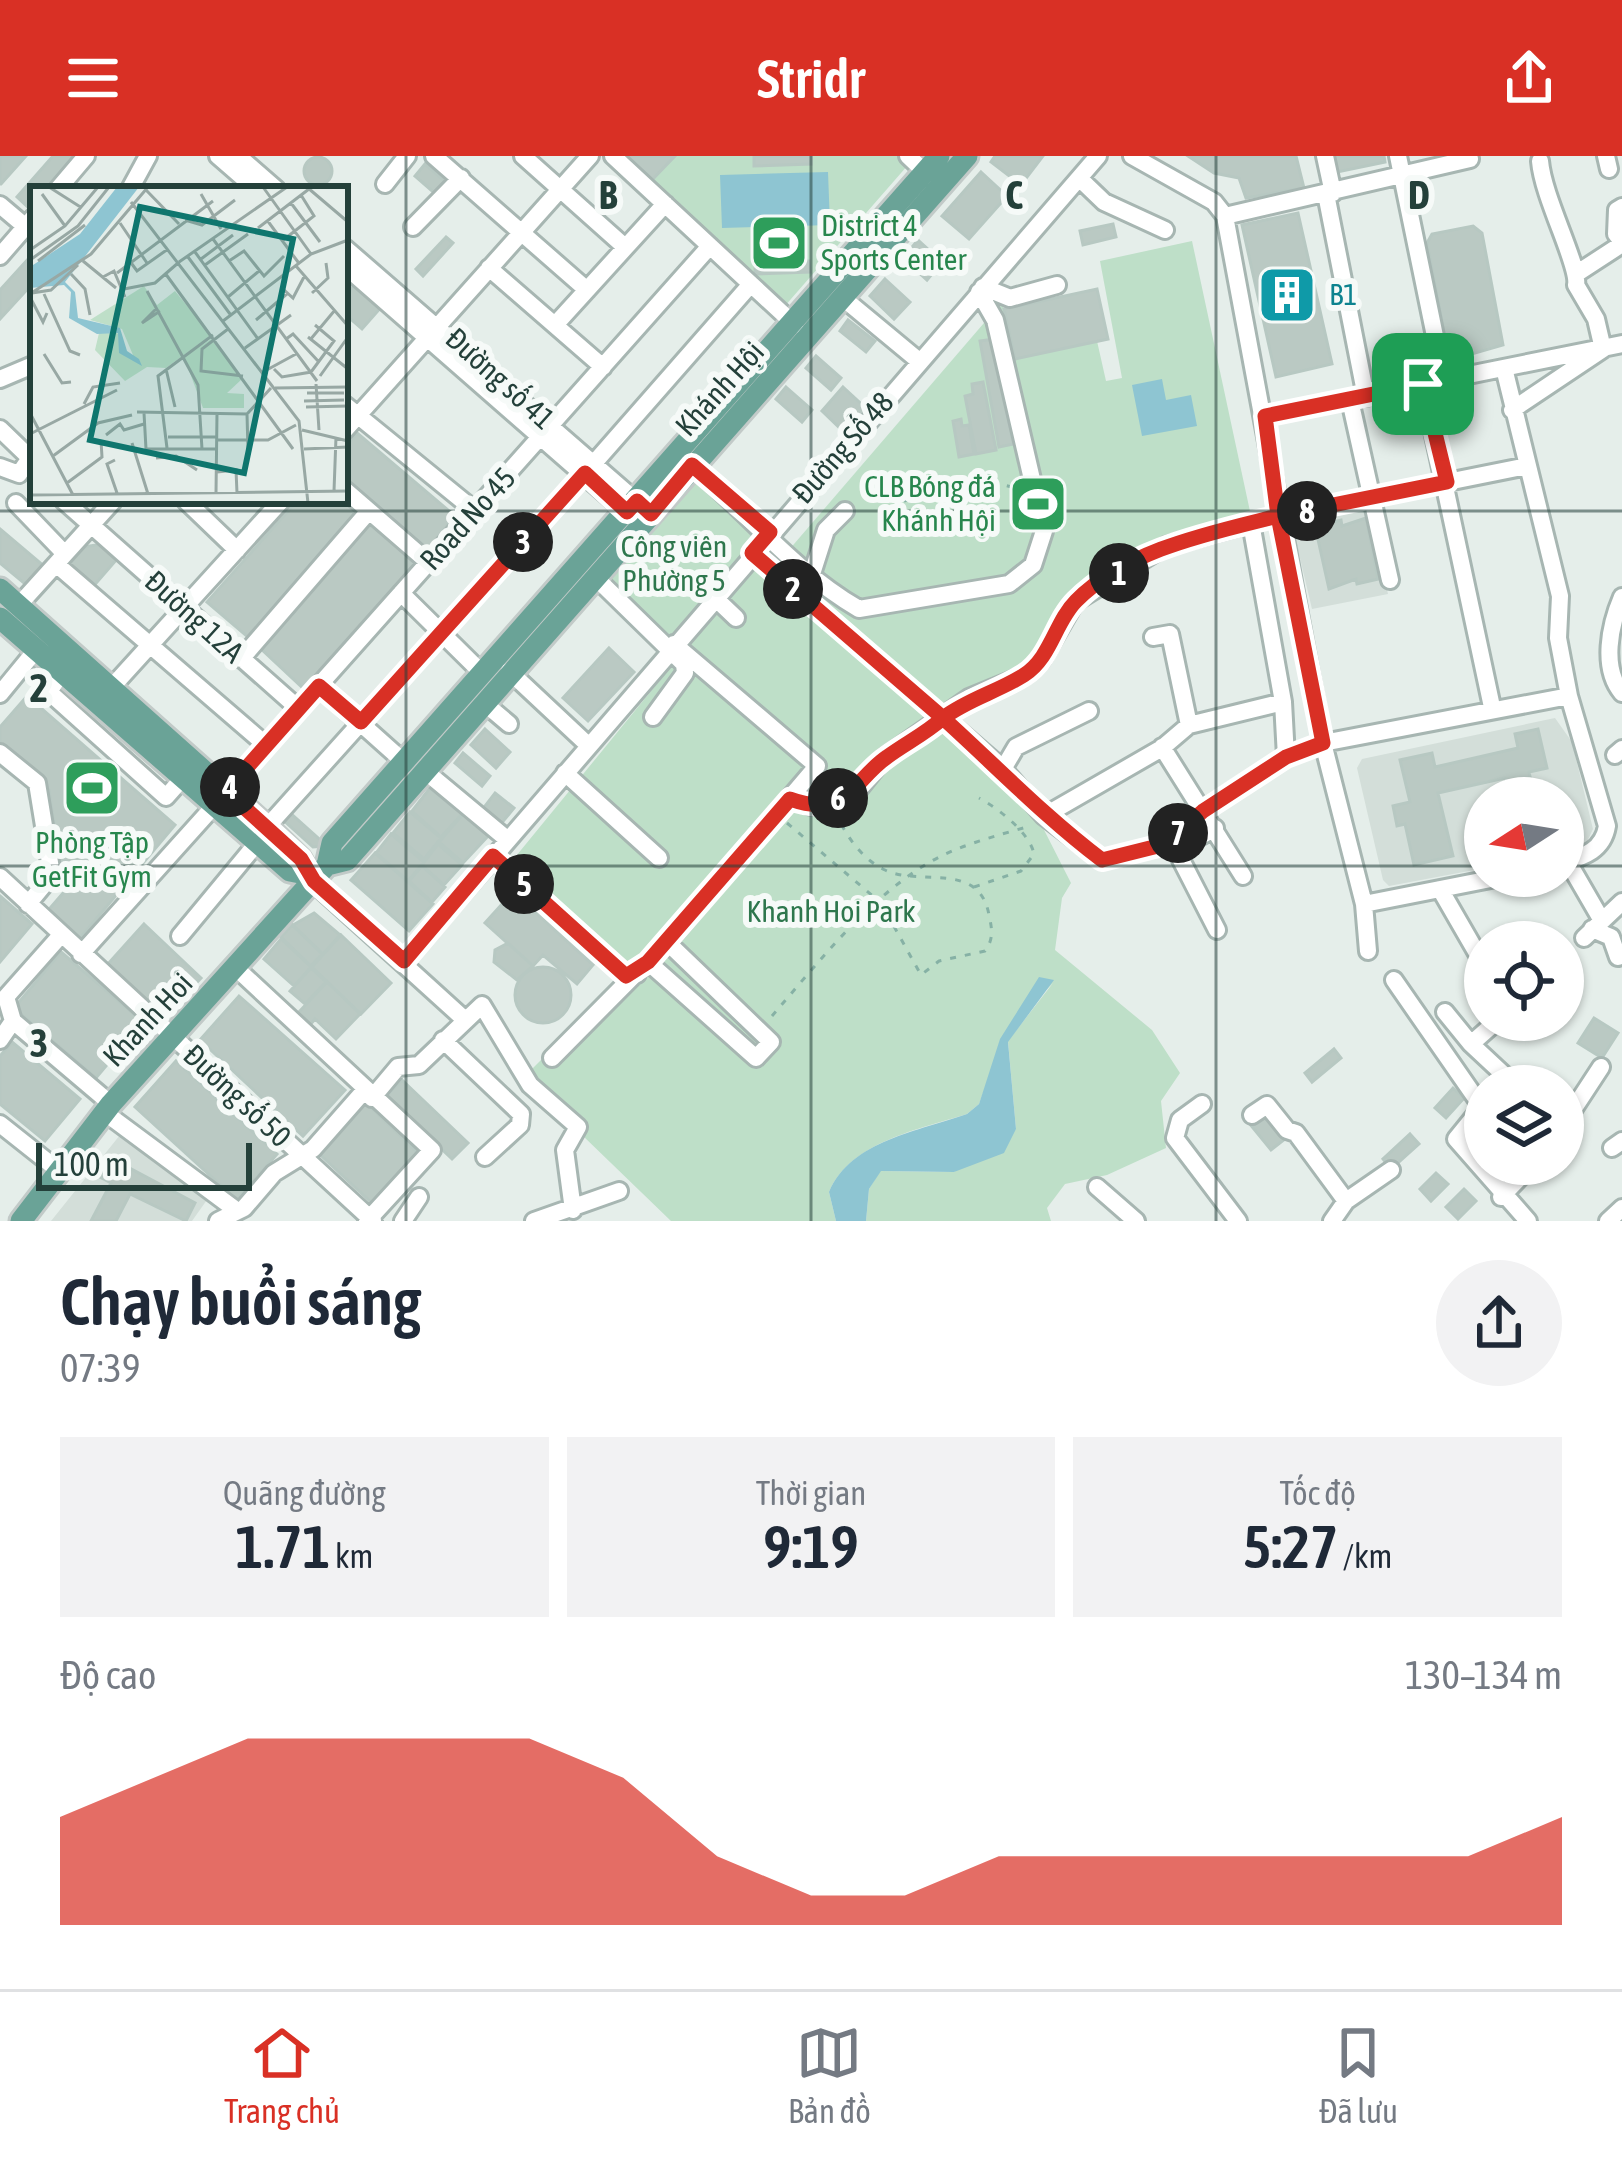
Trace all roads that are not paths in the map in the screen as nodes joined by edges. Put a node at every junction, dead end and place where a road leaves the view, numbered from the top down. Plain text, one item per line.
1 (86, 156) edge
2 (148, 156) edge
3 (218, 156) edge
4 (238, 156) edge
5 (406, 156) edge
6 (523, 156) edge
7 (590, 156) edge
8 (613, 156) edge
9 (908, 156) edge
10 (967, 156) edge
11 (1098, 156) edge
12 (1132, 156) edge
13 (1325, 156) edge
14 (1398, 156) edge
15 (437, 157) edge
16 (1470, 159) edge
17 (1540, 161) dead end
18 (932, 164) edge
19 (1402, 177) junction
20 (460, 178) junction
21 (1079, 178) junction
22 (386, 184) dead end
23 (61, 186) edge
24 (132, 186) edge
25 (253, 186) edge
26 (273, 186) edge
27 (560, 190) junction
28 (1329, 194) junction
29 (664, 204) junction
30 (0, 205) edge
31 (1619, 208) edge
32 (1225, 216) junction
33 (29, 222) edge
34 (412, 227) dead end
35 (1165, 230) dead end
36 (522, 232) junction
37 (1622, 243) edge
38 (710, 246) junction
39 (625, 248) junction
40 (348, 250) edge
41 (0, 256) edge
42 (489, 268) junction
43 (348, 269) edge
44 (1579, 272) junction
45 (751, 284) junction
46 (1057, 285) dead end
47 (587, 290) junction
48 (981, 290) junction
49 (843, 298) junction
50 (439, 325) junction
51 (555, 325) junction
52 (795, 325) junction
53 (425, 340) junction
54 (1622, 344) edge
55 (1603, 349) junction
56 (919, 361) junction
57 (30, 366) edge
58 (603, 367) junction
59 (1504, 368) junction
60 (0, 379) edge
61 (1444, 380) junction
62 (1423, 384) junction
63 (1358, 398) junction
64 (1512, 410) junction
65 (1265, 416) junction
66 (349, 417) edge
67 (0, 429) edge
68 (547, 431) junction
69 (692, 465) junction
70 (1527, 466) junction
71 (0, 467) edge
72 (30, 468) edge
73 (590, 468) junction
74 (1447, 482) junction
75 (348, 493) edge
76 (1371, 499) junction
77 (16, 503) dead end
78 (68, 504) edge
79 (110, 504) edge
80 (189, 504) edge
81 (277, 504) edge
82 (474, 510) junction
83 (369, 511) junction
84 (845, 511) dead end
85 (639, 513) junction
86 (1278, 516) junction
87 (92, 523) junction
88 (1251, 523) junction
89 (770, 532) junction
90 (237, 550) junction
91 (752, 553) junction
92 (60, 559) junction
93 (428, 562) junction
94 (595, 577) junction
95 (811, 578) junction
96 (1390, 580) dead end
97 (0, 589) edge
98 (401, 593) junction
99 (714, 597) junction
100 (1622, 598) edge
101 (182, 610) junction
102 (9, 612) edge
103 (736, 618) dead end
104 (441, 633) junction
105 (1153, 638) dead end
106 (151, 645) junction
107 (673, 646) junction
108 (36, 650) junction
109 (241, 658) junction
110 (509, 671) junction
111 (62, 672) junction
112 (483, 674) junction
113 (319, 686) junction
114 (112, 688) junction
115 (1622, 693) edge
116 (0, 694) edge
117 (1569, 696) junction
118 (483, 702) junction
119 (1283, 702) junction
120 (1492, 707) junction
121 (299, 709) junction
122 (1089, 710) dead end
123 (653, 717) dead end
124 (943, 718) junction
125 (361, 722) junction
126 (509, 724) dead end
127 (122, 725) junction
128 (1189, 725) junction
129 (1323, 743) junction
130 (107, 745) junction
131 (266, 745) junction
132 (588, 745) junction
133 (1162, 747) junction
134 (0, 753) edge
135 (1286, 757) junction
136 (414, 767) junction
137 (1003, 769) junction
138 (565, 773) junction
139 (182, 778) junction
140 (220, 798) junction
141 (790, 799) junction
142 (1203, 811) junction
143 (1040, 820) junction
144 (1215, 828) junction
145 (262, 835) junction
146 (508, 840) junction
147 (1584, 855) edge
148 (493, 856) junction
149 (659, 858) dead end
150 (315, 873) junction
151 (1243, 876) dead end
152 (0, 877) edge
153 (1464, 884) edge
154 (1440, 889) junction
155 (1579, 897) edge
156 (1622, 902) edge
157 (28, 904) junction
158 (1364, 904) junction
159 (1592, 928) junction
160 (1216, 930) dead end
161 (1464, 931) edge
162 (61, 935) junction
163 (179, 936) dead end
164 (667, 942) junction
165 (1368, 951) dead end
166 (81, 954) junction
167 (1618, 957) dead end
168 (404, 961) junction
169 (236, 968) junction
170 (643, 968) junction
171 (1394, 980) dead end
172 (3, 995) edge
173 (1445, 1012) dead end
174 (464, 1019) junction
175 (13, 1021) junction
176 (174, 1038) junction
177 (0, 1040) edge
178 (443, 1040) junction
179 (1474, 1041) edge
180 (1471, 1044) junction
181 (552, 1058) dead end
182 (1494, 1065) edge
183 (1601, 1067) dead end
184 (1584, 1092) edge
185 (368, 1095) junction
186 (1202, 1104) dead end
187 (108, 1108) junction
188 (1252, 1115) dead end
189 (0, 1124) edge
190 (299, 1154) junction
191 (485, 1157) dead end
192 (58, 1170) junction
193 (1391, 1170) dead end
194 (1513, 1185) edge
195 (1097, 1187) dead end
196 (619, 1191) dead end
197 (1502, 1196) junction
198 (419, 1197) dead end
199 (1346, 1201) junction
200 (236, 1210) junction
201 (573, 1210) junction
202 (370, 1220) edge
203 (21, 1221) edge
204 (218, 1221) edge
205 (403, 1221) edge
206 (534, 1221) edge
207 (1136, 1221) edge
208 (1238, 1221) edge
209 (1332, 1221) edge
210 (1528, 1221) edge

1 - 23 street
2 - 24 street
3 - 25 street
4 - 26 street
5 - 22 street
6 - 27 street
7 - 27 street
8 - 29 street
9 - 18 street
10 - 49 main road, Khánh Hội
11 - 21 street, Đường Số 48
12 - 32 street
13 - 28 street
14 - 19 street
15 - 20 street
16 - 19 street
17 - 44 street
18 - 52 main road, Khánh Hội
19 - 28 street
19 - 61 street
20 - 34 street
20 - 36 street
21 - 35 street
21 - 48 street, Đường Số 48
27 - 36 street
27 - 39 street
28 - 32 street
28 - 63 street
29 - 38 street
29 - 39 street
30 - 33 street
31 - 37 street
32 - 65 street
33 - 41 street
36 - 42 street
36 - 47 street
37 - 44 street
38 - 45 street
38 - 58 street, Road No 45
39 - 47 street
40 - 50 street, Đường số 41
42 - 50 street
42 - 51 street
43 - 53 street, Đường số 41
44 - 55 street
45 - 52 street
45 - 73 street
46 - 48 street
47 - 51 street
48 - 56 street, Đường Số 48
48 - 95 street
49 - 56 street
49 - 69 main road, Khánh Hội
50 - 53 street
50 - 68 street, Đường số 41
51 - 58 street
52 - 85 main road, Khánh Hội
53 - 66 street
53 - 68 street, Đường số 41
54 - 55 street
55 - 59 street
55 - 64 street
56 - 89 street, Đường Số 48
57 - 60 street
58 - 68 street, Road No 45
59 - 61 street
59 - 64 street
61 - 62 street
62 - 63 street
62 - 74 street
63 - 65 street
63 - 76 street
64 - 70 street
65 - 86 street
66 - 82 street
67 - 72 street
68 - 73 street, Đường số 41
68 - 82 street, Road No 45
69 - 85 main road, Khánh Hội
69 - 89 street
70 - 74 street
70 - 117 street
71 - 72 street
73 - 85 street, Đường số 41
73 - 104 street
74 - 76 street
74 - 120 street
75 - 83 street
76 - 86 street
76 - 96 street
77 - 92 street
78 - 87 street, Đường 12A
79 - 87 street
80 - 90 street
81 - 90 street
82 - 93 street, Road No 45
83 - 93 street
83 - 109 street
84 - 95 street
85 - 94 main road, Khánh Hội
85 - 112 main road, Khanh Hoi
86 - 88 street
86 - 129 street
87 - 92 street
87 - 101 street, Đường 12A
88 - 119 street
88 - 124 street
89 - 91 street, Đường Số 48
89 - 95 street
90 - 101 street
91 - 99 street, Đường Số 48
91 - 124 street
92 - 102 street
92 - 106 street
93 - 98 street, Road No 45
94 - 107 street
94 - 110 main road, Khánh Hội
97 - 102 main road
98 - 104 street
98 - 113 street, Road No 45
99 - 103 street
99 - 107 street, Đường Số 48
100 - 115 street
101 - 106 street
101 - 109 street, Đường 12A
102 - 108 main road
102 - 114 main road
104 - 112 street
104 - 125 street
105 - 128 street
106 - 114 street
106 - 131 street
107 - 123 street
107 - 132 street, Đường Số 48
107 - 141 street
108 - 111 main road
108 - 116 street
109 - 121 street, Đường 12A
110 - 118 main road, Khánh Hội
110 - 132 street
111 - 127 main road
111 - 130 street
112 - 136 main road, Khanh Hoi
113 - 121 street, Road No 45
113 - 125 street
114 - 140 main road
117 - 120 street
117 - 147 street
118 - 126 street
118 - 136 main road, Khánh Hội
119 - 128 street
119 - 135 street
120 - 129 street
121 - 131 street, Road No 45
122 - 137 street
124 - 137 street
124 - 141 street
125 - 136 street
125 - 145 street
127 - 130 street
127 - 139 main road
128 - 133 street
129 - 135 street
129 - 158 street
130 - 139 street
131 - 140 street, Road No 45
132 - 138 street, Đường Số 48
133 - 142 street
133 - 143 street
134 - 157 street
135 - 142 street
136 - 146 street
136 - 150 main road, Khanh Hoi
137 - 143 street
138 - 146 street, Đường Số 48
138 - 149 street
139 - 140 main road
140 - 145 main road
140 - 166 street, Road No 45
141 - 164 street
142 - 143 street
142 - 144 street
144 - 151 street
144 - 160 street
145 - 150 main road
145 - 163 street
146 - 148 street, Đường Số 48
148 - 168 street, Đường Số 48
148 - 170 street
150 - 168 street
150 - 169 main road, Khanh Hoi
152 - 157 street, Đường số 50
153 - 154 street
154 - 158 street
154 - 161 street
155 - 159 street
156 - 159 street
157 - 162 street, Đường số 50
158 - 165 street
159 - 167 street
162 - 166 street, Đường số 50
162 - 172 street
164 - 170 street
164 - 170 street
166 - 176 street, Đường số 50
168 - 174 street
169 - 176 main road, Khanh Hoi
169 - 185 street
170 - 181 street
171 - 197 street
172 - 175 street
173 - 180 street
174 - 178 street
174 - 201 street
175 - 177 street
175 - 187 street
176 - 187 main road, Khanh Hoi
176 - 190 street, Đường số 50
178 - 185 street
178 - 191 street
179 - 180 street
180 - 182 street
183 - 184 street
185 - 190 street
185 - 202 street
186 - 208 street
187 - 192 main road, Khanh Hoi
187 - 200 street
188 - 199 street
189 - 192 street
190 - 200 street
190 - 202 street, Đường số 50
192 - 203 main road, Khanh Hoi
193 - 199 street
194 - 197 street
195 - 207 street
196 - 201 street
197 - 210 street
198 - 205 street
199 - 209 street
200 - 204 street
201 - 206 street

